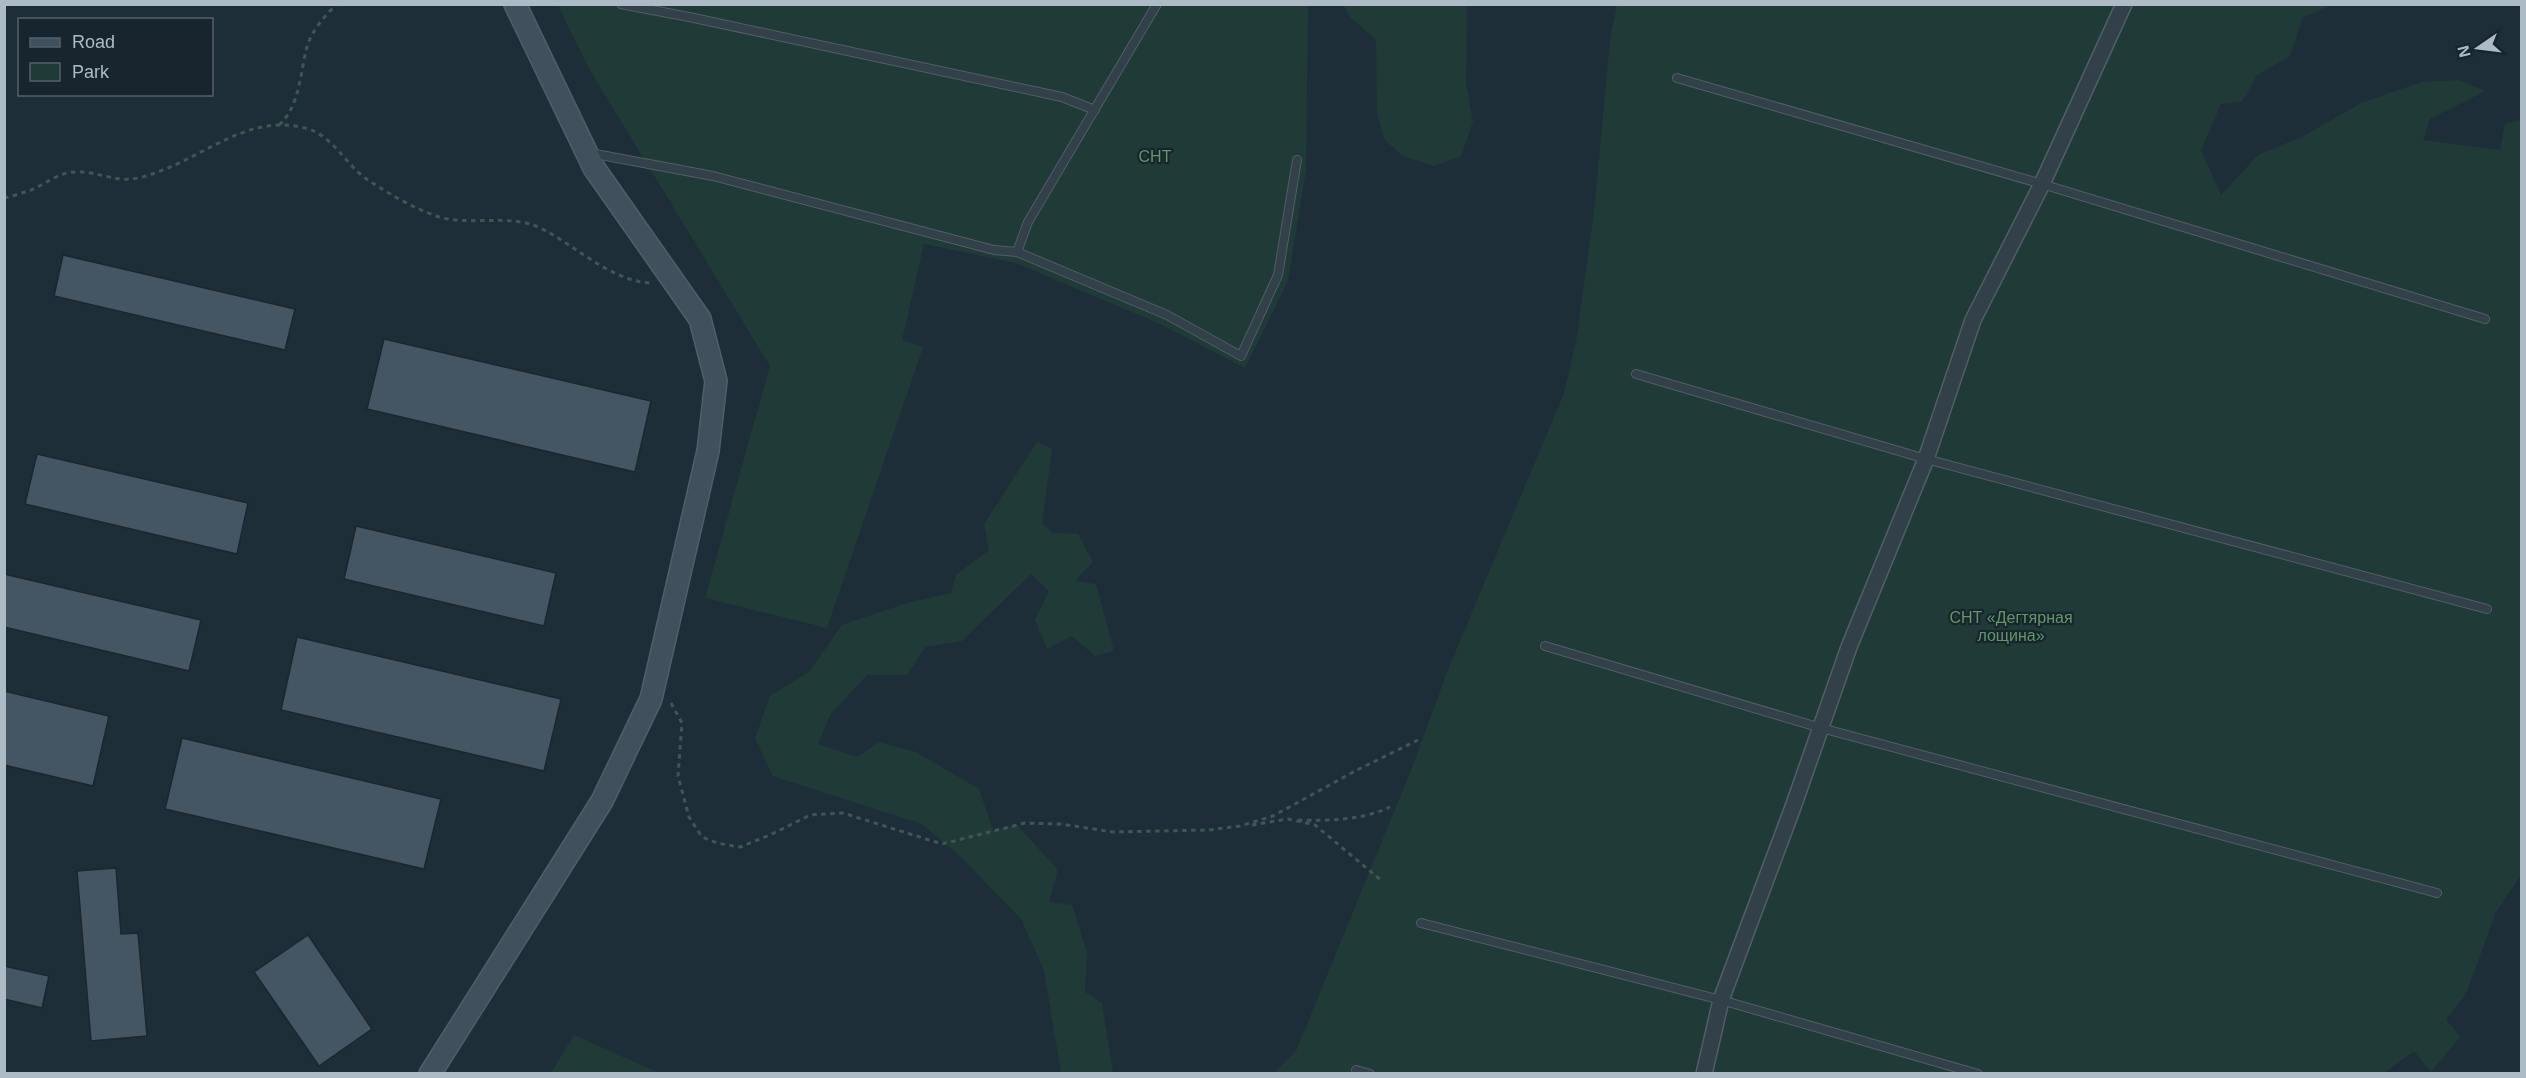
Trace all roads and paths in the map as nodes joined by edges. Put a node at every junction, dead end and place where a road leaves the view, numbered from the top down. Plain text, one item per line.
1 (337, 4) edge
2 (515, 4) edge
3 (621, 4) edge
4 (1157, 4) edge
5 (2124, 4) edge
6 (1677, 78) dead end
7 (1095, 110) junction
8 (279, 125) junction
9 (587, 152) junction
10 (1297, 160) dead end
11 (2042, 184) junction
12 (4, 198) edge
13 (1017, 252) junction
14 (673, 281) junction
15 (2485, 319) dead end
16 (1636, 375) dead end
17 (1926, 459) junction
18 (2487, 609) dead end
19 (1545, 646) dead end
20 (657, 674) junction
21 (1821, 728) junction
22 (1418, 740) dead end
23 (1390, 807) dead end
24 (1288, 819) junction
25 (1240, 826) junction
26 (1382, 881) dead end
27 (2438, 893) dead end
28 (1421, 923) dead end
29 (1721, 1000) junction
30 (1356, 1070) dead end
31 (430, 1074) edge
32 (1370, 1074) edge
33 (1704, 1074) edge
34 (1978, 1074) edge

1 - 8 path
2 - 9 street
3 - 7 lane
4 - 7 lane
5 - 11 street
6 - 11 lane
7 - 13 lane
8 - 12 path
8 - 14 path
9 - 13 lane
9 - 14 street
10 - 13 lane
11 - 15 lane
11 - 17 street
14 - 20 street
16 - 17 lane
17 - 18 lane
17 - 21 street
19 - 21 lane
20 - 25 path
20 - 31 street
21 - 27 lane
21 - 29 street
22 - 25 path
23 - 24 path
24 - 25 path
24 - 26 path
28 - 29 lane
29 - 33 street
29 - 34 lane
30 - 32 lane

